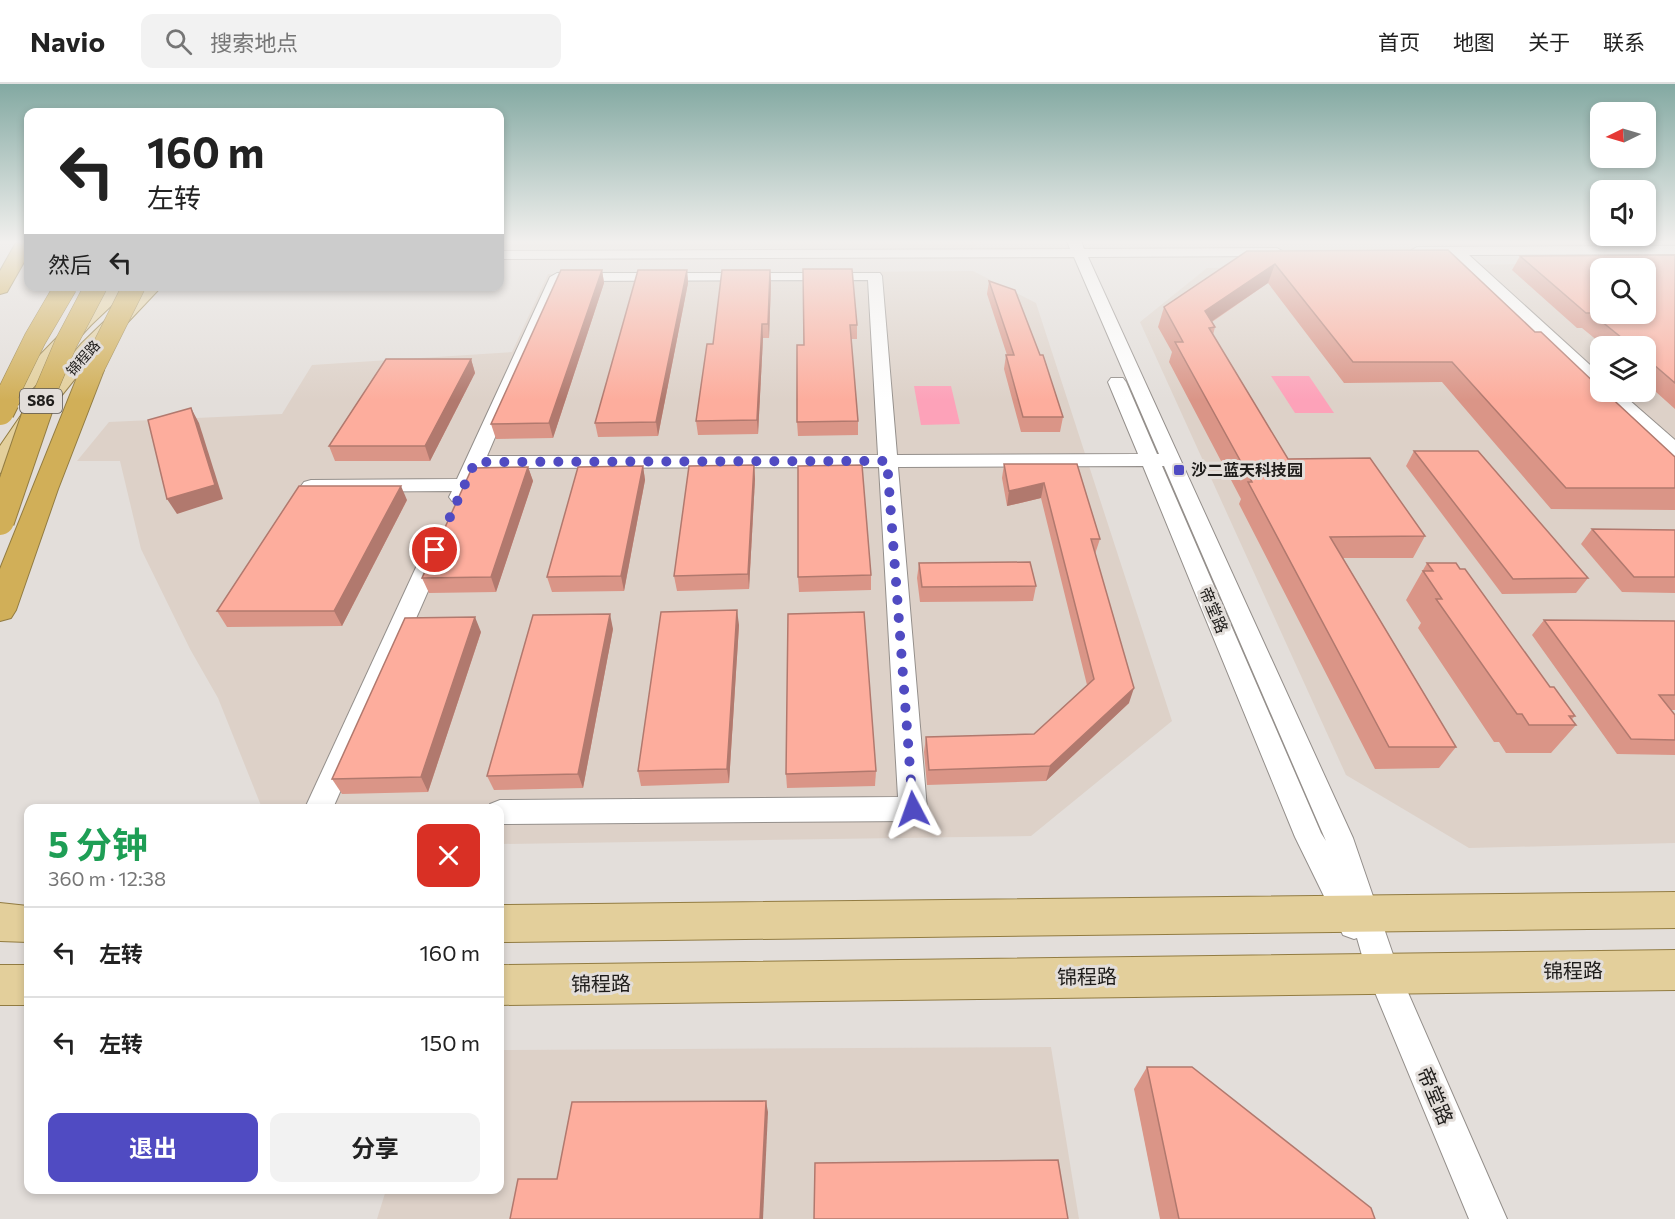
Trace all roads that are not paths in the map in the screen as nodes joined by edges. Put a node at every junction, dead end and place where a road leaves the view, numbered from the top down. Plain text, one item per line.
1 (61, 294) edge
2 (92, 294) edge
3 (114, 294) edge
4 (130, 294) edge
5 (145, 294) edge
6 (550, 294) edge
7 (876, 294) edge
8 (1088, 294) edge
9 (1503, 294) edge
10 (1590, 374) edge
11 (1621, 402) edge
12 (0, 411) edge
13 (1675, 450) edge
14 (1160, 460) junction
15 (887, 461) junction
16 (475, 462) junction
17 (0, 465) edge
18 (465, 485) junction
19 (312, 486) edge
20 (0, 520) edge
21 (0, 610) edge
22 (321, 804) edge
23 (504, 812) edge
24 (1675, 910) edge
25 (1356, 912) junction
26 (0, 922) edge
27 (24, 924) edge
28 (504, 924) edge
29 (1675, 970) edge
30 (1383, 973) junction
31 (504, 985) edge
32 (0, 986) edge
33 (24, 986) edge
34 (1488, 1219) edge

1 - 12 highway, S86, bridge
2 - 20 highway, S86, bridge
3 - 12 main road, 锦程路
4 - 21 highway, bridge
5 - 17 main road, 锦程路
6 - 16 street
7 - 15 street
8 - 14 street, 帝堂路
9 - 10 street
11 - 13 street
14 - 15 street
14 - 25 street, 帝堂路
15 - 16 street
15 - 23 street
16 - 18 street
18 - 19 street
18 - 22 street
24 - 25 main road
25 - 28 main road
25 - 30 street, 帝堂路
26 - 27 main road
29 - 30 main road, 锦程路
30 - 31 main road, 锦程路
30 - 34 street, 帝堂路
32 - 33 main road

